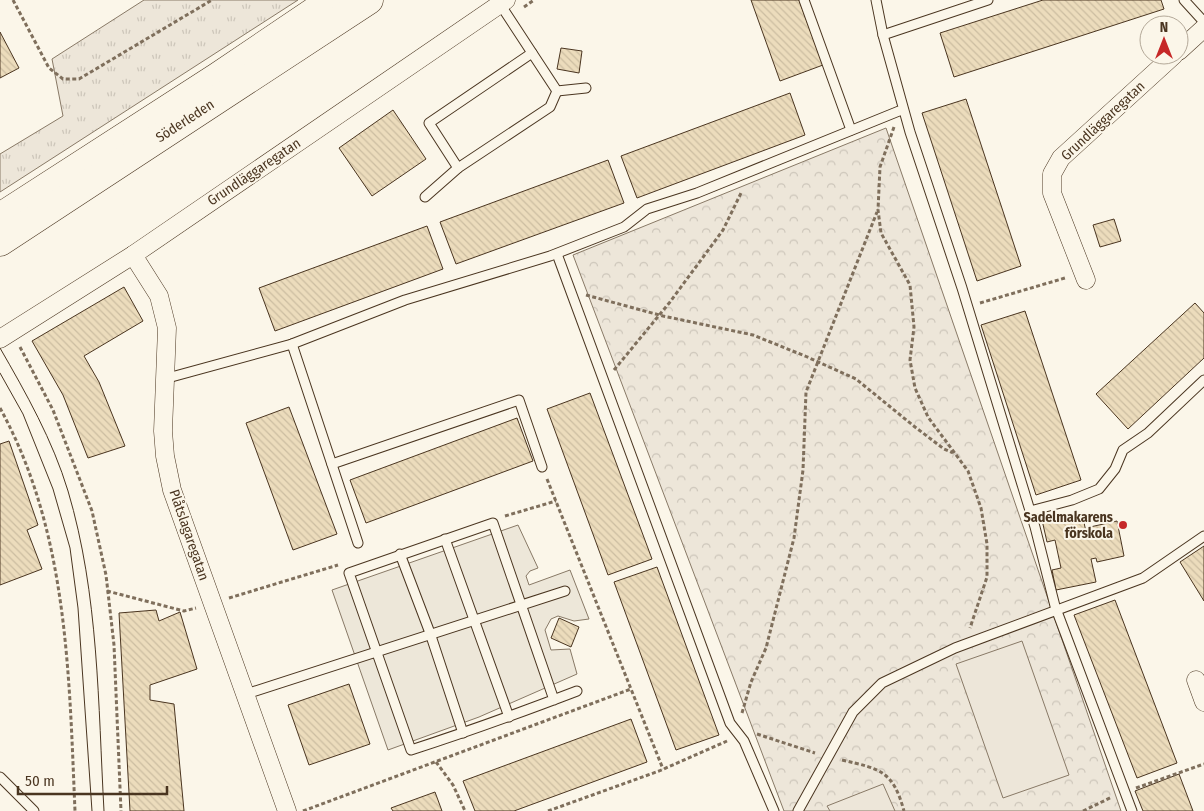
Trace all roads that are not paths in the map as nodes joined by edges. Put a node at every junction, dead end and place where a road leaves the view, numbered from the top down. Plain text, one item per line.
1 (331, 0) edge
2 (369, 0) edge
3 (804, 0) edge
4 (876, 0) edge
5 (988, 0) edge
6 (1184, 0) edge
7 (503, 2) edge
8 (1204, 22) edge
9 (1204, 28) edge
10 (883, 35) junction
11 (1189, 42) edge
12 (532, 53) junction
13 (1163, 65) edge
14 (586, 88) dead end
15 (557, 91) junction
16 (899, 111) road end
17 (851, 130) junction
18 (458, 168) junction
19 (424, 197) dead end
20 (0, 217) edge
21 (0, 242) edge
22 (133, 254) junction
23 (556, 254) junction
24 (1086, 280) dead end
25 (6, 336) edge
26 (292, 344) junction
27 (164, 379) junction
28 (1204, 380) edge
29 (332, 464) junction
30 (542, 467) road end
31 (1030, 511) junction
32 (1204, 536) edge
33 (445, 539) junction
34 (358, 543) dead end
35 (400, 554) junction
36 (565, 591) dead end
37 (521, 605) junction
38 (1056, 610) junction
39 (472, 620) junction
40 (430, 633) junction
41 (376, 651) junction
42 (1196, 680) dead end
43 (577, 691) dead end
44 (246, 694) junction
45 (554, 700) junction
46 (1204, 702) edge
47 (509, 716) junction
48 (464, 733) junction
49 (1, 781) edge
50 (34, 811) edge
51 (287, 811) edge
52 (774, 811) edge
53 (798, 811) edge
54 (1132, 811) edge

1 - 20 highway, Söderleden
2 - 21 highway, Söderleden
3 - 17 lane
4 - 10 lane
5 - 10 lane
6 - 8 lane
7 - 12 lane
7 - 22 street, Grundläggaregatan
9 - 11 street
10 - 31 lane
12 - 15 lane
12 - 18 lane
13 - 24 street, Grundläggaregatan
14 - 15 lane
15 - 18 lane
16 - 17 lane
17 - 23 lane
18 - 19 lane
22 - 25 street, Grundläggaregatan
22 - 27 street, Plåtslagaregatan
23 - 26 lane
23 - 52 lane
26 - 27 lane
26 - 29 lane
27 - 44 street, Plåtslagaregatan
28 - 31 lane
29 - 30 lane
29 - 34 lane
31 - 38 lane
32 - 38 lane
33 - 35 lane
33 - 37 lane
33 - 39 lane
35 - 40 lane
35 - 41 lane
36 - 37 lane
37 - 39 lane
37 - 45 lane
38 - 53 lane
38 - 54 lane
39 - 40 lane
39 - 47 lane
40 - 41 lane
40 - 48 lane
41 - 44 lane
41 - 48 lane
42 - 46 street
43 - 45 lane
44 - 51 street, Plåtslagaregatan
45 - 47 lane
47 - 48 lane
49 - 50 lane

